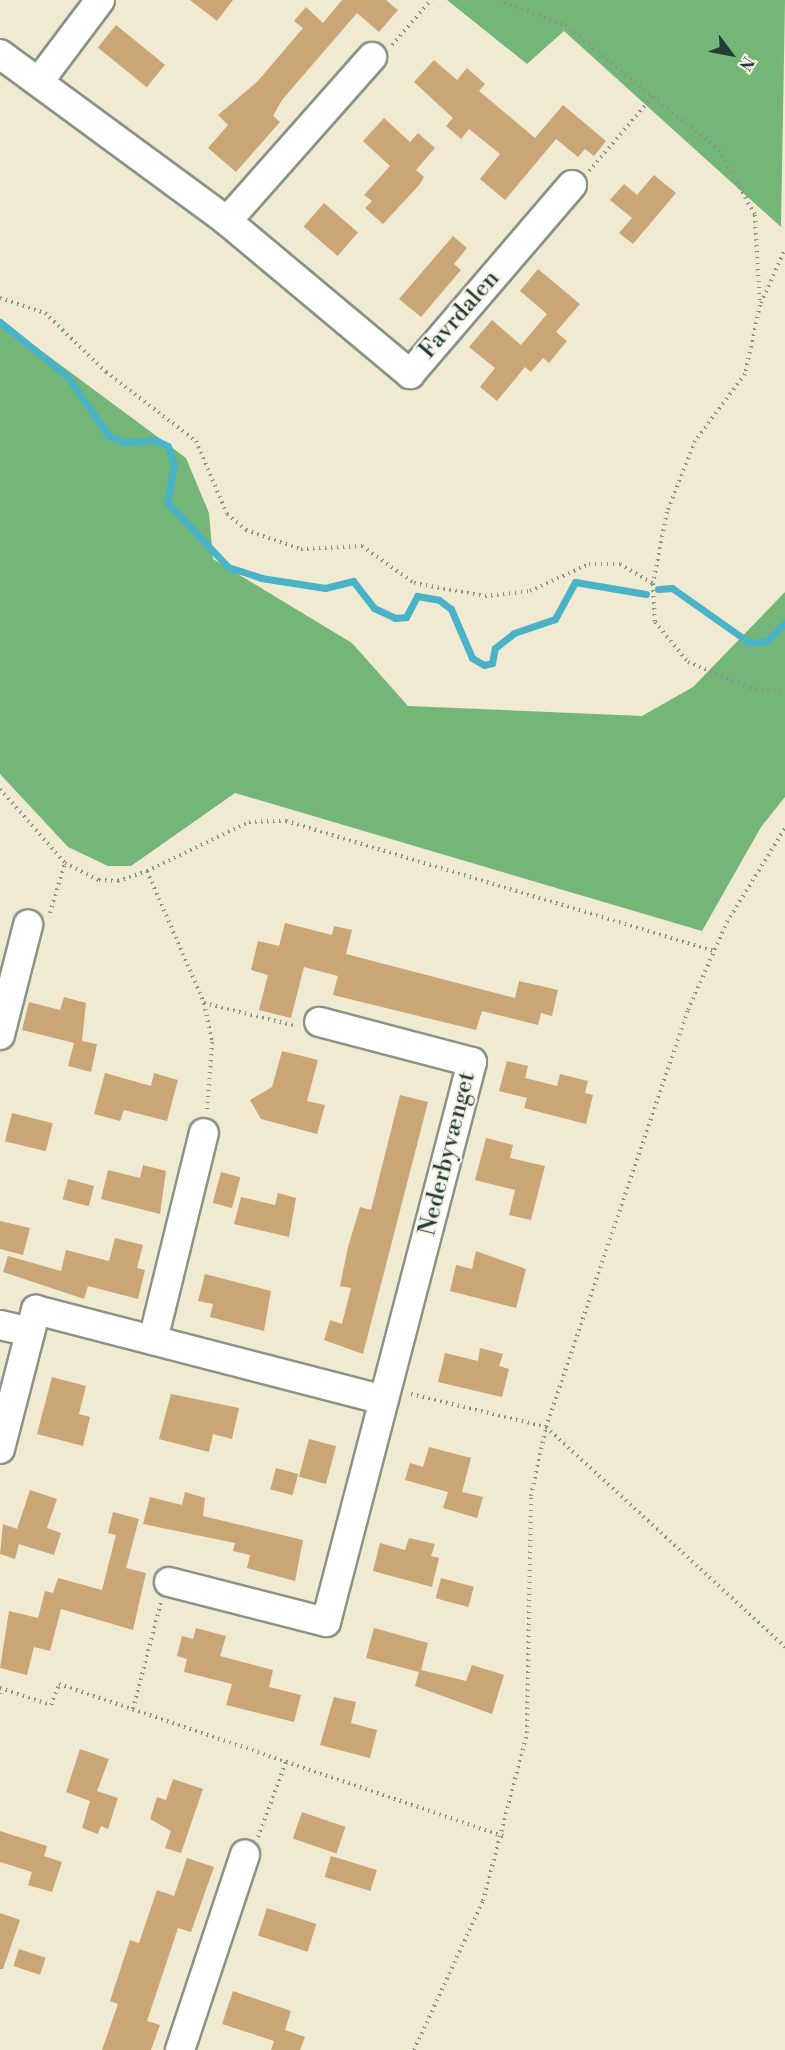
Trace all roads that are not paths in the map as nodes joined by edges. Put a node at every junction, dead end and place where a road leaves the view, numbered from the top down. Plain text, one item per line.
1 (100, 0) edge
2 (0, 54) edge
3 (372, 57) road end
4 (40, 80) junction
5 (572, 185) road end
6 (227, 221) junction
7 (28, 925) dead end
8 (319, 1022) road end
9 (0, 1035) edge
10 (204, 1133) road end
11 (0, 1325) edge
12 (30, 1332) junction
13 (153, 1340) junction
14 (385, 1394) junction
15 (0, 1449) edge
16 (169, 1582) road end
17 (245, 1855) road end
18 (180, 2050) edge

1 - 4 street
2 - 4 street, Favrdalen
3 - 6 street
4 - 6 street, Favrdalen
5 - 6 street, Favrdalen
7 - 9 street
8 - 14 street, Nederbyvænget
10 - 13 street
11 - 12 street
12 - 13 street
12 - 15 street
13 - 14 street
14 - 16 street, Nederbyvænget
17 - 18 street

